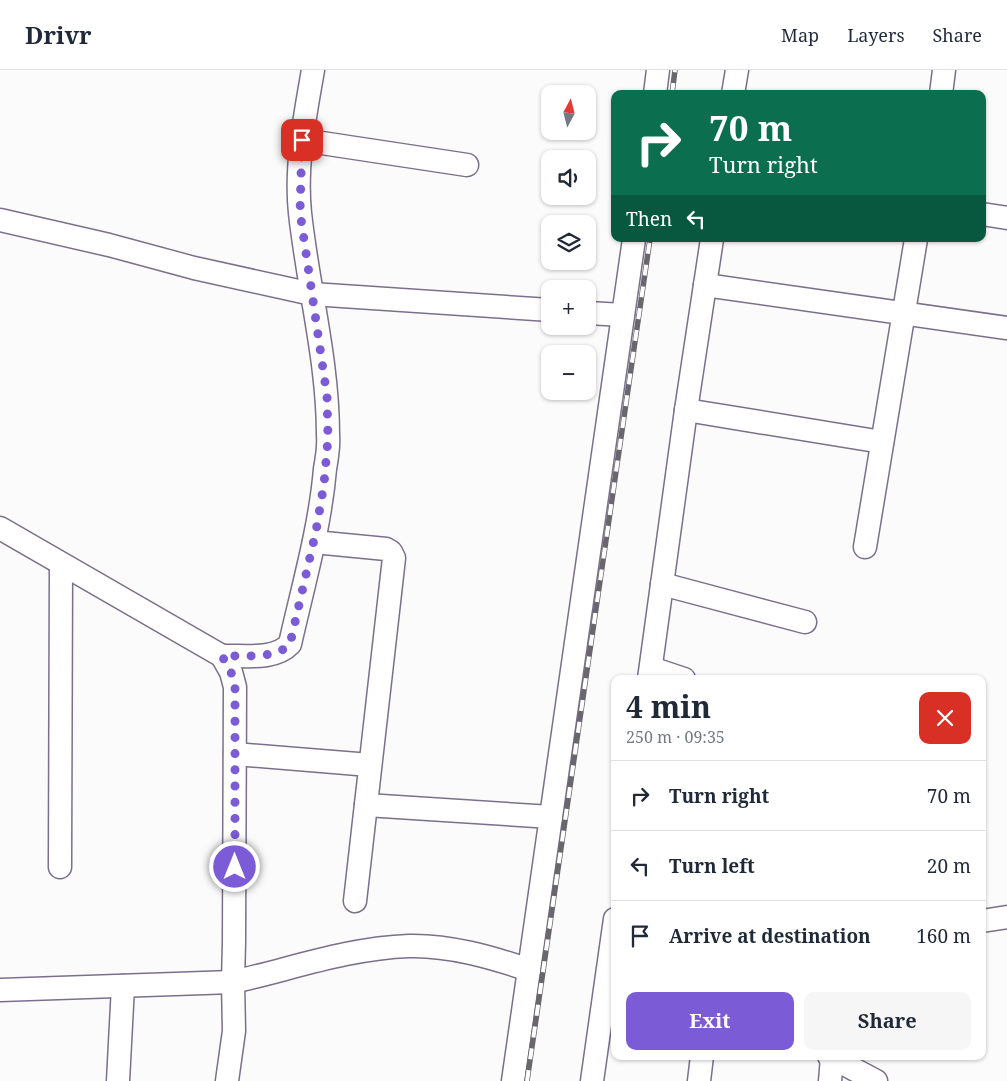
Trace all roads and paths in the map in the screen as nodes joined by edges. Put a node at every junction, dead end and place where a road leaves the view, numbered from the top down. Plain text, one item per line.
1 (313, 70) edge
2 (658, 70) edge
3 (737, 70) edge
4 (944, 70) edge
5 (656, 90) edge
6 (734, 90) edge
7 (941, 90) edge
8 (302, 140) junction
9 (467, 165) dead end
10 (986, 215) edge
11 (1007, 218) edge
12 (0, 220) edge
13 (634, 242) edge
14 (712, 242) edge
15 (916, 242) edge
16 (705, 285) junction
17 (312, 294) junction
18 (541, 309) edge
19 (596, 313) edge
20 (904, 314) junction
21 (623, 315) junction
22 (1007, 328) edge
23 (686, 410) junction
24 (882, 442) junction
25 (0, 528) edge
26 (314, 542) junction
27 (865, 547) dead end
28 (61, 564) junction
29 (662, 584) junction
30 (805, 622) dead end
31 (222, 656) junction
32 (650, 673) edge
33 (235, 754) junction
34 (370, 765) junction
35 (366, 805) junction
36 (551, 817) junction
37 (60, 867) dead end
38 (355, 901) dead end
39 (1007, 917) edge
40 (986, 920) edge
41 (529, 970) junction
42 (611, 977) edge
43 (233, 982) junction
44 (123, 986) junction
45 (0, 990) edge
46 (608, 1021) edge
47 (702, 1060) edge
48 (830, 1060) edge
49 (836, 1060) edge
50 (118, 1081) edge
51 (227, 1081) edge
52 (513, 1081) edge
53 (592, 1081) edge
54 (699, 1081) edge
55 (830, 1081) edge
56 (876, 1081) edge

1 - 8 street
2 - 5 street
3 - 6 street
4 - 7 street
8 - 9 street
8 - 17 street
10 - 11 street
12 - 17 street
13 - 21 street
14 - 16 street
15 - 20 street
16 - 20 street
16 - 23 street
17 - 18 street
17 - 26 street
19 - 21 street
20 - 22 street
20 - 24 street
21 - 36 street
23 - 24 street
23 - 29 street
24 - 27 street
25 - 28 street
26 - 31 street
26 - 34 street
28 - 31 street
28 - 37 street
29 - 30 street
29 - 32 street
31 - 33 street
33 - 34 street
33 - 43 street
34 - 35 street
35 - 36 street
35 - 38 street
36 - 41 street
39 - 40 street
41 - 43 street
41 - 52 street
42 - 46 street
43 - 44 street
43 - 51 street
44 - 45 street
44 - 50 street
46 - 53 street
47 - 54 street
48 - 55 street
49 - 56 street

